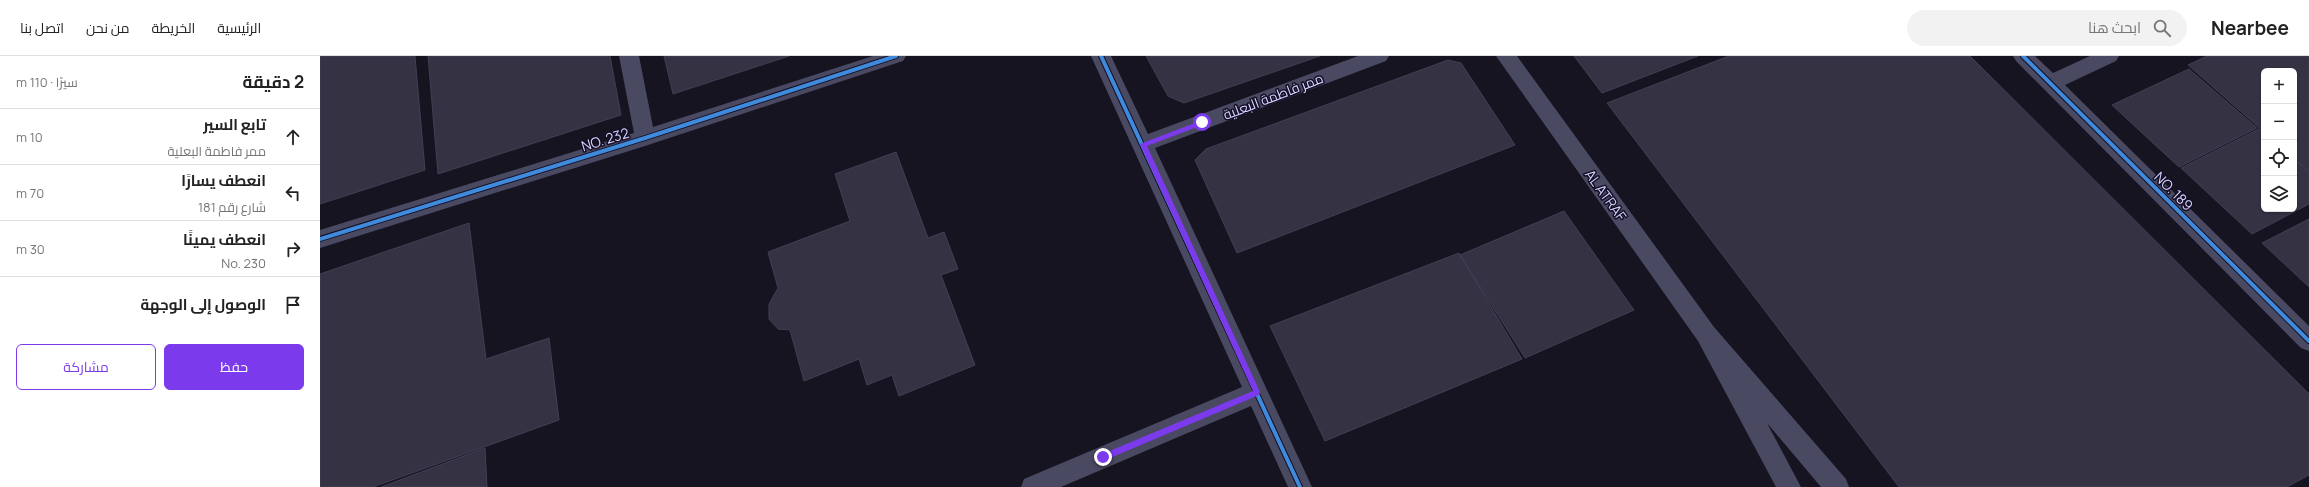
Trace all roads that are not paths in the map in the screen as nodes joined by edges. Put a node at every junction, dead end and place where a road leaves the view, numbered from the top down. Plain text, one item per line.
1 (629, 56) edge
2 (896, 56) edge
3 (1101, 56) edge
4 (1379, 56) edge
5 (1506, 56) edge
6 (2023, 56) edge
7 (2109, 56) edge
8 (2050, 83) junction
9 (645, 138) junction
10 (1143, 144) junction
11 (320, 239) edge
12 (1706, 334) junction
13 (2309, 341) edge
14 (1257, 392) junction
15 (1033, 487) edge
16 (1300, 487) edge
17 (1789, 487) edge
18 (1837, 487) edge

1 - 9 street
2 - 9 street, NO. 232
3 - 10 street
4 - 10 street, ممر فاطمة البعلية
5 - 12 street, AL ATRAF
6 - 8 street, NO. 189
7 - 8 street
8 - 13 street, NO. 189
9 - 11 street, NO. 232
10 - 14 street
12 - 17 street, AL ATRAF
12 - 18 street, AL ATRAF
14 - 15 street
14 - 16 street

